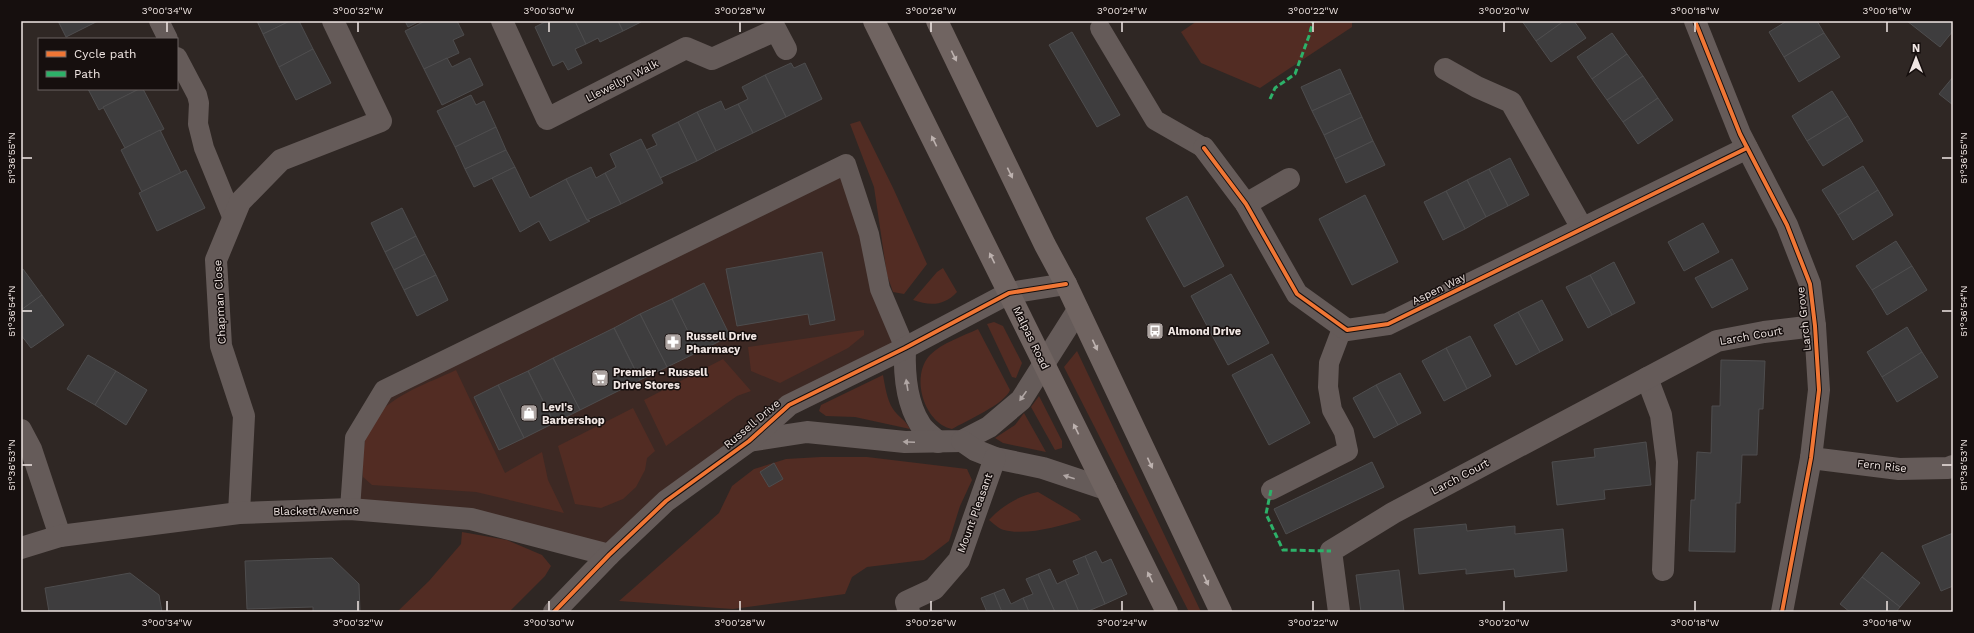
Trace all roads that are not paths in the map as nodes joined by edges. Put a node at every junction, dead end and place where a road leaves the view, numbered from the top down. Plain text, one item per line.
1 (159, 21) edge
2 (333, 21) edge
3 (502, 21) edge
4 (874, 21) edge
5 (937, 21) edge
6 (1695, 21) edge
7 (1100, 28) dead end
8 (168, 38) edge
9 (786, 49) dead end
10 (178, 59) edge
11 (1445, 69) dead end
12 (1204, 148) joint
13 (1747, 148) junction
14 (1289, 179) dead end
15 (1246, 204) junction
16 (233, 219) junction
17 (1582, 228) junction
18 (1066, 284) junction
19 (1009, 293) junction
20 (1078, 310) junction
21 (1342, 326) junction
22 (1815, 326) junction
23 (905, 348) junction
24 (1044, 363) junction
25 (1647, 378) junction
26 (21, 430) edge
27 (749, 441) junction
28 (962, 441) junction
29 (938, 442) junction
30 (995, 458) junction
31 (1811, 458) junction
32 (1953, 466) edge
33 (1106, 489) junction
34 (1271, 490) dead end
35 (350, 509) junction
36 (239, 513) junction
37 (60, 536) junction
38 (21, 548) edge
39 (610, 555) junction
40 (1664, 570) dead end
41 (554, 612) edge
42 (909, 612) edge
43 (1167, 612) edge
44 (1221, 612) edge
45 (1339, 612) edge
46 (1782, 612) edge

1 - 8 lane
2 - 16 street, Chapman Close
3 - 9 street, Llewellyn Walk
19 -> 4 main road, Malpas Road
5 -> 18 main road
6 - 13 street, Larch Grove
7 - 12 lane
10 - 16 lane
11 - 17 street
12 - 15 street, Aspen Way
13 - 17 street, Aspen Way
13 - 22 street, Larch Grove
14 - 15 street
15 - 21 street, Aspen Way
16 - 36 street, Chapman Close
17 - 21 street, Aspen Way
18 - 19 street, Russell Drive
18 - 20 main road
19 - 23 street, Russell Drive
19 - 24 main road, Malpas Road
20 - 24 street, Russell Drive
20 -> 44 main road
21 - 34 lane
22 - 25 street, Larch Court
22 - 31 street, Larch Grove
23 - 27 street, Russell Drive
29 -> 23 street
23 - 35 lane
24 -> 28 street, Russell Drive
33 -> 24 main road, Malpas Road
25 - 40 street
25 - 45 street, Larch Court
26 - 37 street
29 -> 27 street, Russell Drive
27 - 39 street, Russell Drive
28 - 29 street, Russell Drive
28 - 30 street, Russell Drive
33 -> 30 street, Russell Drive
30 - 42 street, Mount Pleasant
31 - 32 street, Fern Rise
31 - 46 street, Larch Grove
43 -> 33 main road, Malpas Road
35 - 36 street, Blackett Avenue
35 - 39 street, Blackett Avenue
36 - 37 street, Blackett Avenue
37 - 38 street, Blackett Avenue
39 - 41 street, Russell Drive

